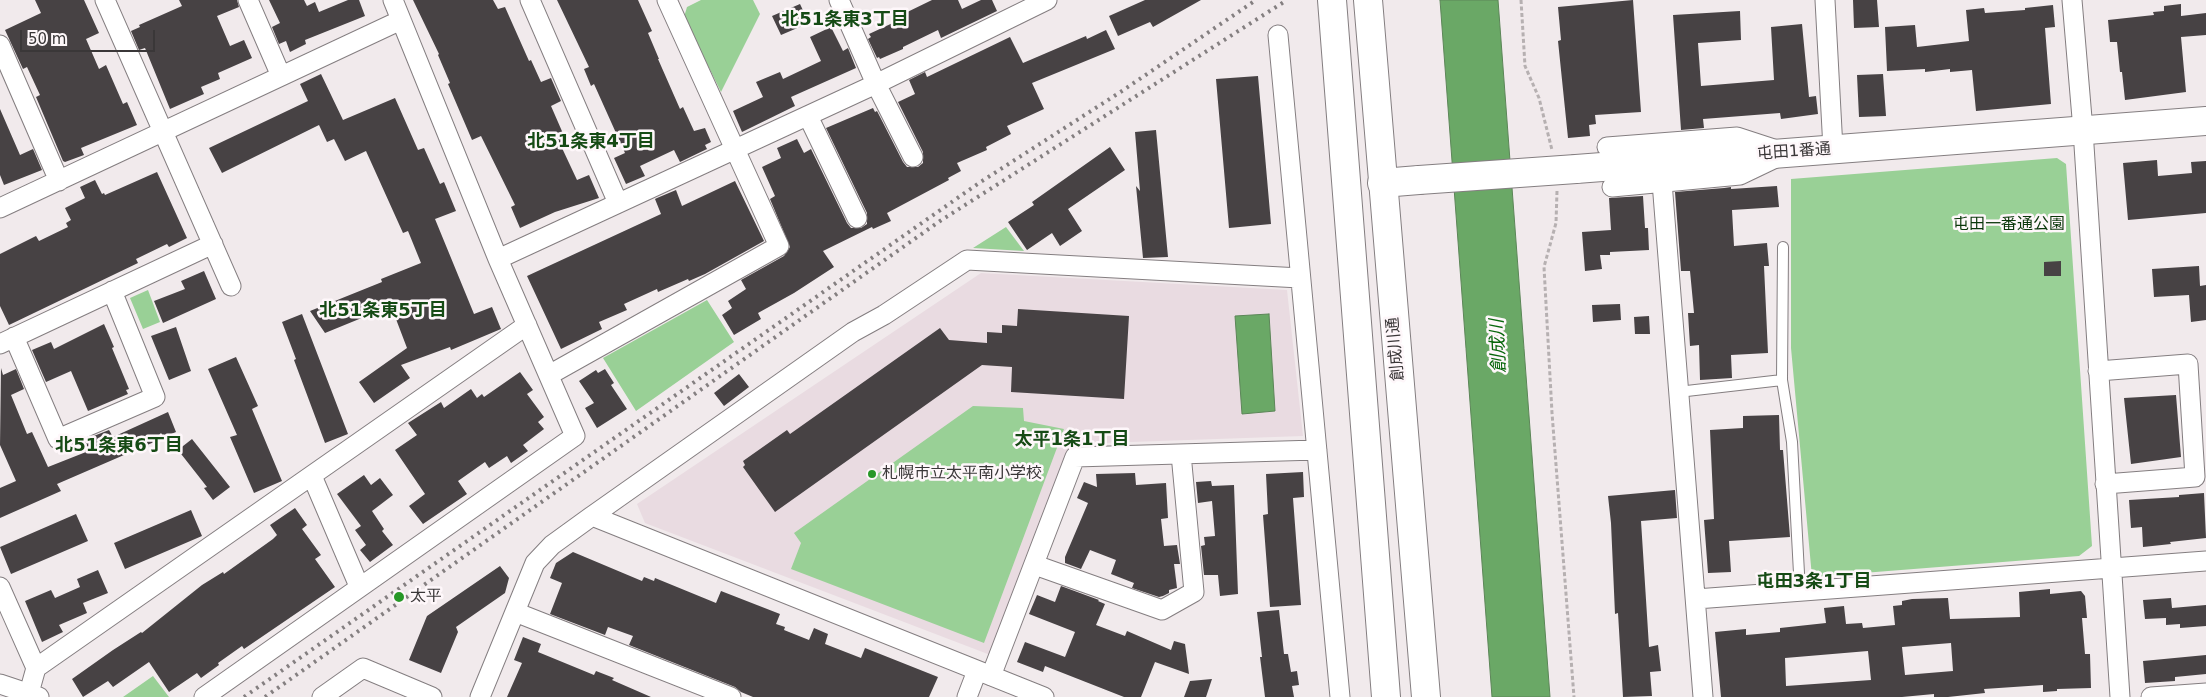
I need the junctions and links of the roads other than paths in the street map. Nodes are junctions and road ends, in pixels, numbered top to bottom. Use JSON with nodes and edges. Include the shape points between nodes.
{"nodes":[{"id":1,"x":105,"y":0,"type":"edge"},
{"id":2,"x":248,"y":0,"type":"edge"},
{"id":3,"x":393,"y":0,"type":"edge"},
{"id":4,"x":530,"y":0,"type":"edge"},
{"id":5,"x":839,"y":0,"type":"edge"},
{"id":6,"x":1048,"y":0,"type":"edge"},
{"id":7,"x":1368,"y":0,"type":"edge"},
{"id":8,"x":1825,"y":0,"type":"edge"},
{"id":9,"x":2072,"y":0,"type":"edge"},
{"id":10,"x":671,"y":1,"type":"edge"},
{"id":11,"x":1332,"y":4,"type":"edge"},
{"id":12,"x":1011,"y":7,"type":"edge"},
{"id":13,"x":401,"y":20,"type":"junction"},
{"id":14,"x":1278,"y":35,"type":"dead end"},
{"id":15,"x":0,"y":45,"type":"edge"},
{"id":16,"x":282,"y":76,"type":"junction"},
{"id":17,"x":876,"y":84,"type":"junction"},
{"id":18,"x":808,"y":116,"type":"junction"},
{"id":19,"x":2206,"y":121,"type":"edge"},
{"id":20,"x":2083,"y":130,"type":"junction"},
{"id":21,"x":164,"y":131,"type":"junction"},
{"id":22,"x":1607,"y":147,"type":"dead end"},
{"id":23,"x":1833,"y":149,"type":"junction"},
{"id":24,"x":734,"y":150,"type":"junction"},
{"id":25,"x":1786,"y":153,"type":"junction"},
{"id":26,"x":913,"y":157,"type":"dead end"},
{"id":27,"x":59,"y":180,"type":"junction"},
{"id":28,"x":1662,"y":182,"type":"junction"},
{"id":29,"x":1382,"y":183,"type":"junction"},
{"id":30,"x":1612,"y":187,"type":"dead end"},
{"id":31,"x":618,"y":203,"type":"junction"},
{"id":32,"x":0,"y":208,"type":"edge"},
{"id":33,"x":857,"y":218,"type":"dead end"},
{"id":34,"x":213,"y":244,"type":"junction"},
{"id":35,"x":1783,"y":247,"type":"dead end"},
{"id":36,"x":498,"y":259,"type":"junction"},
{"id":37,"x":1300,"y":278,"type":"junction"},
{"id":38,"x":231,"y":286,"type":"dead end"},
{"id":39,"x":112,"y":291,"type":"junction"},
{"id":40,"x":527,"y":324,"type":"junction"},
{"id":41,"x":7,"y":340,"type":"edge"},
{"id":42,"x":2098,"y":371,"type":"junction"},
{"id":43,"x":549,"y":375,"type":"junction"},
{"id":44,"x":1782,"y":380,"type":"junction"},
{"id":45,"x":1678,"y":392,"type":"junction"},
{"id":46,"x":1317,"y":450,"type":"junction"},
{"id":47,"x":1181,"y":454,"type":"junction"},
{"id":48,"x":312,"y":476,"type":"junction"},
{"id":49,"x":2106,"y":484,"type":"junction"},
{"id":50,"x":592,"y":516,"type":"junction"},
{"id":51,"x":2206,"y":561,"type":"edge"},
{"id":52,"x":1035,"y":565,"type":"junction"},
{"id":53,"x":2112,"y":568,"type":"junction"},
{"id":54,"x":0,"y":586,"type":"edge"},
{"id":55,"x":360,"y":586,"type":"junction"},
{"id":56,"x":1800,"y":592,"type":"junction"},
{"id":57,"x":1696,"y":598,"type":"junction"},
{"id":58,"x":515,"y":612,"type":"junction"},
{"id":59,"x":36,"y":668,"type":"junction"},
{"id":60,"x":984,"y":674,"type":"junction"},
{"id":61,"x":0,"y":684,"type":"edge"},
{"id":62,"x":2206,"y":693,"type":"edge"},
{"id":63,"x":34,"y":695,"type":"edge"},
{"id":64,"x":204,"y":697,"type":"edge"},
{"id":65,"x":322,"y":697,"type":"edge"},
{"id":66,"x":432,"y":697,"type":"edge"},
{"id":67,"x":480,"y":697,"type":"edge"},
{"id":68,"x":732,"y":697,"type":"edge"},
{"id":69,"x":967,"y":697,"type":"edge"},
{"id":70,"x":1044,"y":697,"type":"edge"},
{"id":71,"x":1340,"y":697,"type":"edge"},
{"id":72,"x":1386,"y":697,"type":"edge"},
{"id":73,"x":1426,"y":697,"type":"edge"},
{"id":74,"x":1704,"y":697,"type":"edge"},
{"id":75,"x":2120,"y":697,"type":"edge"},
{"id":76,"x":2151,"y":697,"type":"edge"}],
"edges":[{"from":1,"to":21,"type":"street"},
{"from":2,"to":16,"type":"street"},
{"from":3,"to":13,"type":"street"},
{"from":4,"to":31,"type":"street"},
{"from":5,"to":17,"type":"street"},
{"from":6,"to":12,"type":"street"},
{"from":7,"to":29,"type":"main road","name":"創成川通"},
{"from":8,"to":23,"type":"street"},
{"from":9,"to":20,"type":"street"},
{"from":10,"to":24,"type":"street"},
{"from":11,"to":72,"type":"main road"},
{"from":12,"to":17,"type":"street"},
{"from":13,"to":16,"type":"street"},
{"from":13,"to":36,"type":"street"},
{"from":14,"to":37,"type":"street"},
{"from":15,"to":27,"type":"street"},
{"from":16,"to":21,"type":"street"},
{"from":17,"to":18,"type":"street"},
{"from":17,"to":26,"type":"street"},
{"from":18,"to":24,"type":"street"},
{"from":18,"to":33,"type":"street"},
{"from":19,"to":20,"type":"main road","name":"屯田1番通"},
{"from":20,"to":23,"type":"main road","name":"屯田1番通"},
{"from":20,"to":42,"type":"street"},
{"from":21,"to":27,"type":"street"},
{"from":21,"to":34,"type":"street"},
{"from":22,"to":25,"type":"street","via":[[1737,138]]},
{"from":23,"to":25,"type":"main road","name":"屯田1番通"},
{"from":24,"to":31,"type":"street"},
{"from":24,"to":43,"type":"street","via":[[779,246]]},
{"from":25,"to":28,"type":"street","via":[[1740,175]]},
{"from":25,"to":29,"type":"main road","name":"屯田1番通","bridge":true},
{"from":27,"to":32,"type":"street"},
{"from":28,"to":30,"type":"street"},
{"from":28,"to":45,"type":"street"},
{"from":29,"to":73,"type":"main road","name":"創成川通"},
{"from":31,"to":36,"type":"street"},
{"from":34,"to":38,"type":"street"},
{"from":34,"to":39,"type":"street"},
{"from":35,"to":44,"type":"lane"},
{"from":36,"to":40,"type":"street"},
{"from":37,"to":46,"type":"street"},
{"from":37,"to":50,"type":"street","via":[[967,260],[853,332]]},
{"from":39,"to":41,"type":"street"},
{"from":39,"to":41,"type":"street","via":[[155,397],[58,439]]},
{"from":40,"to":43,"type":"street"},
{"from":40,"to":48,"type":"street"},
{"from":42,"to":49,"type":"street"},
{"from":42,"to":49,"type":"street","via":[[2188,364],[2190,392],[2195,477]]},
{"from":43,"to":55,"type":"street","via":[[574,436]]},
{"from":44,"to":45,"type":"lane"},
{"from":44,"to":56,"type":"lane","via":[[1792,442]]},
{"from":45,"to":57,"type":"street"},
{"from":46,"to":47,"type":"street"},
{"from":46,"to":71,"type":"street"},
{"from":47,"to":52,"type":"street","via":[[1075,457]]},
{"from":47,"to":52,"type":"street","via":[[1194,592],[1162,610]]},
{"from":48,"to":55,"type":"street"},
{"from":48,"to":59,"type":"street"},
{"from":49,"to":53,"type":"street"},
{"from":50,"to":58,"type":"street","via":[[552,545],[535,563]]},
{"from":50,"to":60,"type":"street"},
{"from":51,"to":53,"type":"street"},
{"from":52,"to":60,"type":"street"},
{"from":53,"to":56,"type":"street"},
{"from":53,"to":75,"type":"street"},
{"from":54,"to":59,"type":"street"},
{"from":55,"to":64,"type":"street"},
{"from":56,"to":57,"type":"street"},
{"from":57,"to":74,"type":"street"},
{"from":58,"to":67,"type":"street"},
{"from":58,"to":68,"type":"street"},
{"from":59,"to":63,"type":"street"},
{"from":60,"to":69,"type":"street"},
{"from":60,"to":70,"type":"street"},
{"from":61,"to":63,"type":"street"},
{"from":62,"to":76,"type":"street"},
{"from":65,"to":66,"type":"street","via":[[363,668]]}]}
